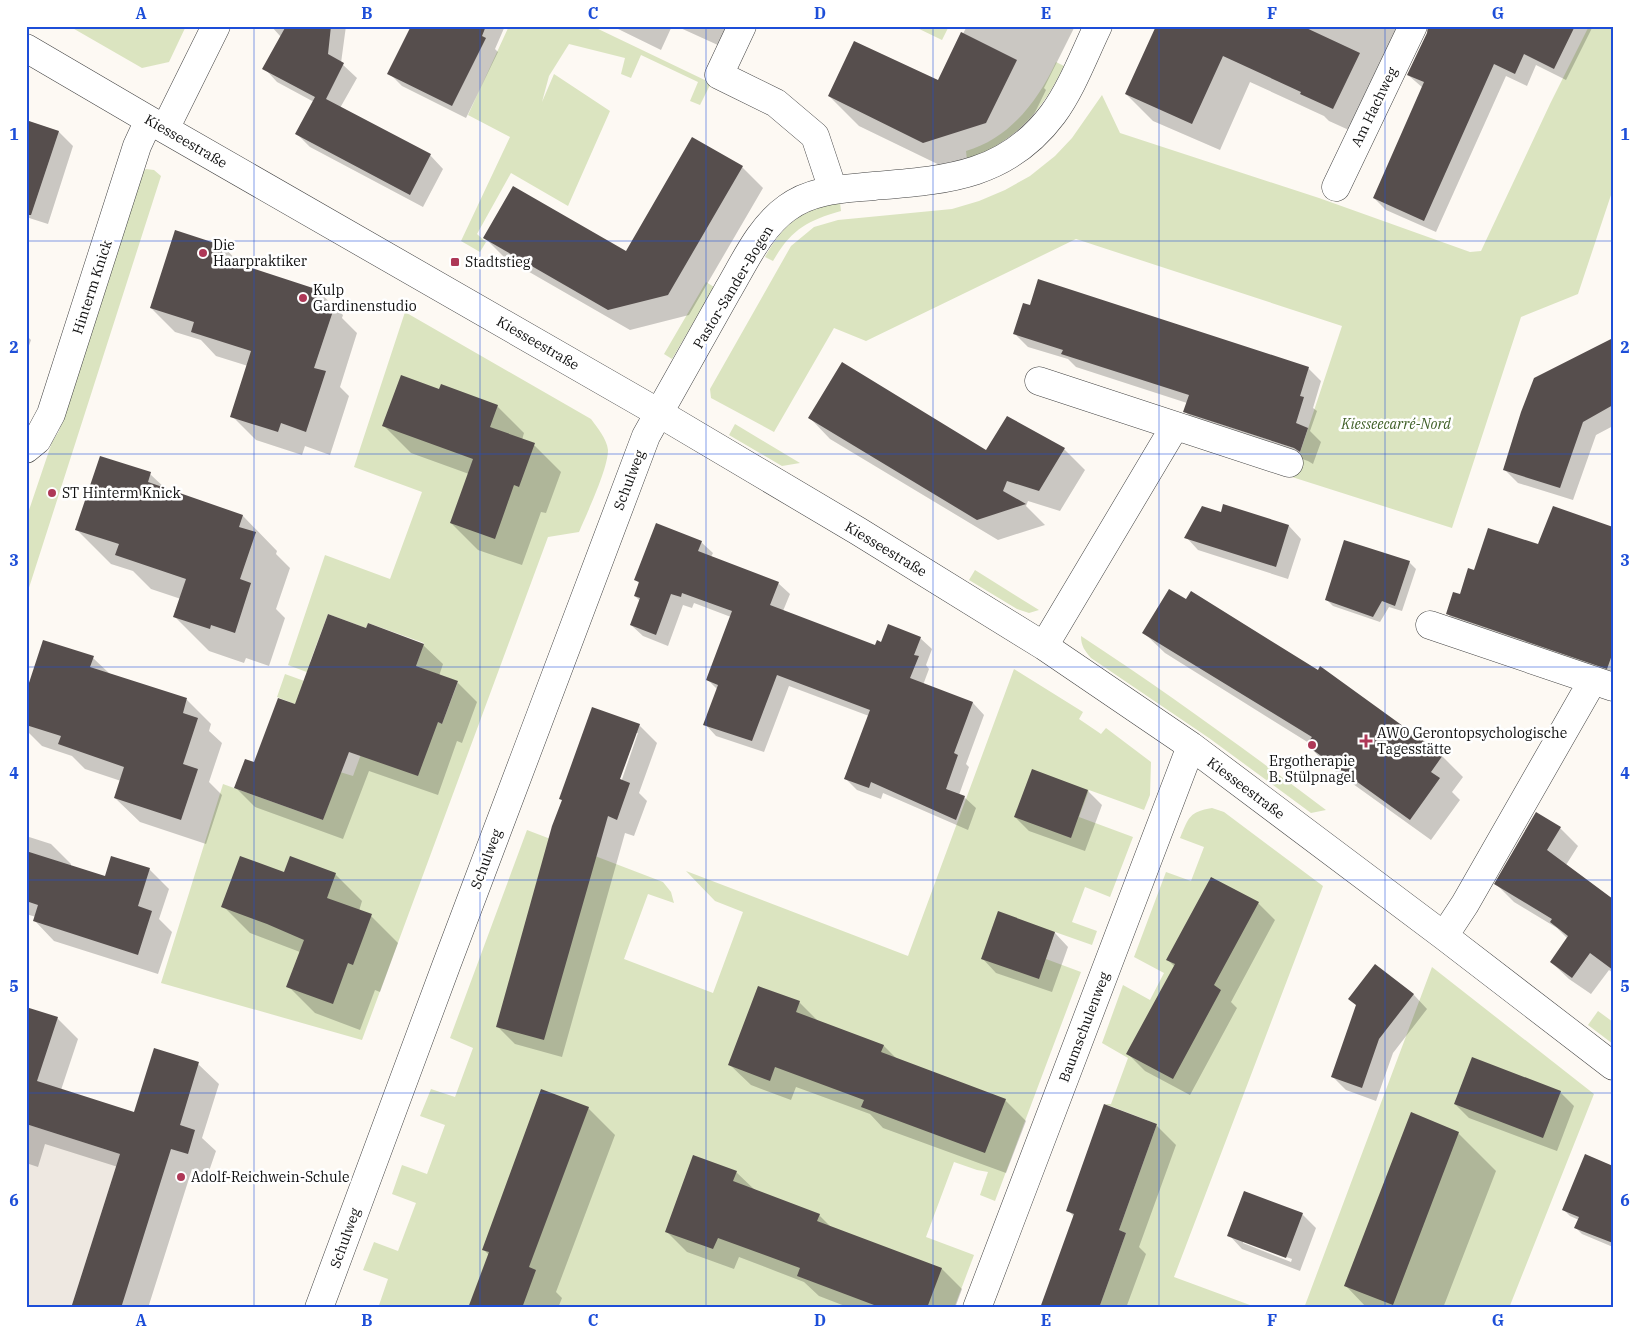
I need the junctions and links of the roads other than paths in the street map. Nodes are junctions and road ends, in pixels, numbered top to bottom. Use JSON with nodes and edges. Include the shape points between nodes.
{"nodes":[{"id":1,"x":216,"y":26,"type":"edge"},
{"id":2,"x":742,"y":26,"type":"edge"},
{"id":3,"x":1098,"y":26,"type":"edge"},
{"id":4,"x":1413,"y":26,"type":"edge"},
{"id":5,"x":26,"y":48,"type":"edge"},
{"id":6,"x":157,"y":125,"type":"junction"},
{"id":7,"x":1336,"y":187,"type":"dead end"},
{"id":8,"x":833,"y":190,"type":"junction"},
{"id":9,"x":1039,"y":381,"type":"dead end"},
{"id":10,"x":659,"y":413,"type":"junction"},
{"id":11,"x":1176,"y":426,"type":"junction"},
{"id":12,"x":26,"y":449,"type":"edge"},
{"id":13,"x":1288,"y":463,"type":"dead end"},
{"id":14,"x":1430,"y":625,"type":"dead end"},
{"id":15,"x":1044,"y":646,"type":"junction"},
{"id":16,"x":1603,"y":683,"type":"edge"},
{"id":17,"x":1191,"y":746,"type":"junction"},
{"id":18,"x":1444,"y":936,"type":"junction"},
{"id":19,"x":1613,"y":1066,"type":"edge"},
{"id":20,"x":319,"y":1308,"type":"edge"},
{"id":21,"x":977,"y":1308,"type":"edge"}],
"edges":[{"from":1,"to":6,"type":"street","name":"Hinterm Knick"},
{"from":2,"to":8,"type":"street","via":[[719,75],[776,103],[815,136]]},
{"from":3,"to":8,"type":"street","name":"Pastor-Sander-Bogen","via":[[1053,113],[1024,144],[990,166],[942,180]]},
{"from":4,"to":7,"type":"street","name":"Am Hachweg"},
{"from":5,"to":6,"type":"street","name":"Kiesseestraße"},
{"from":6,"to":10,"type":"street","name":"Kiesseestraße"},
{"from":6,"to":12,"type":"street","name":"Hinterm Knick","via":[[137,146],[51,414],[37,440]]},
{"from":8,"to":10,"type":"street","name":"Pastor-Sander-Bogen","via":[[808,196],[787,208],[770,224],[752,249]]},
{"from":9,"to":11,"type":"street"},
{"from":10,"to":15,"type":"street","name":"Kiesseestraße"},
{"from":10,"to":20,"type":"street","name":"Schulweg","via":[[646,436]]},
{"from":11,"to":13,"type":"street"},
{"from":11,"to":15,"type":"street"},
{"from":14,"to":16,"type":"street"},
{"from":15,"to":17,"type":"street","name":"Kiesseestraße"},
{"from":16,"to":18,"type":"street"},
{"from":17,"to":18,"type":"street","name":"Kiesseestraße"},
{"from":17,"to":21,"type":"street","name":"Baumschulenweg"},
{"from":18,"to":19,"type":"street","name":"Kiesseestraße"}]}
